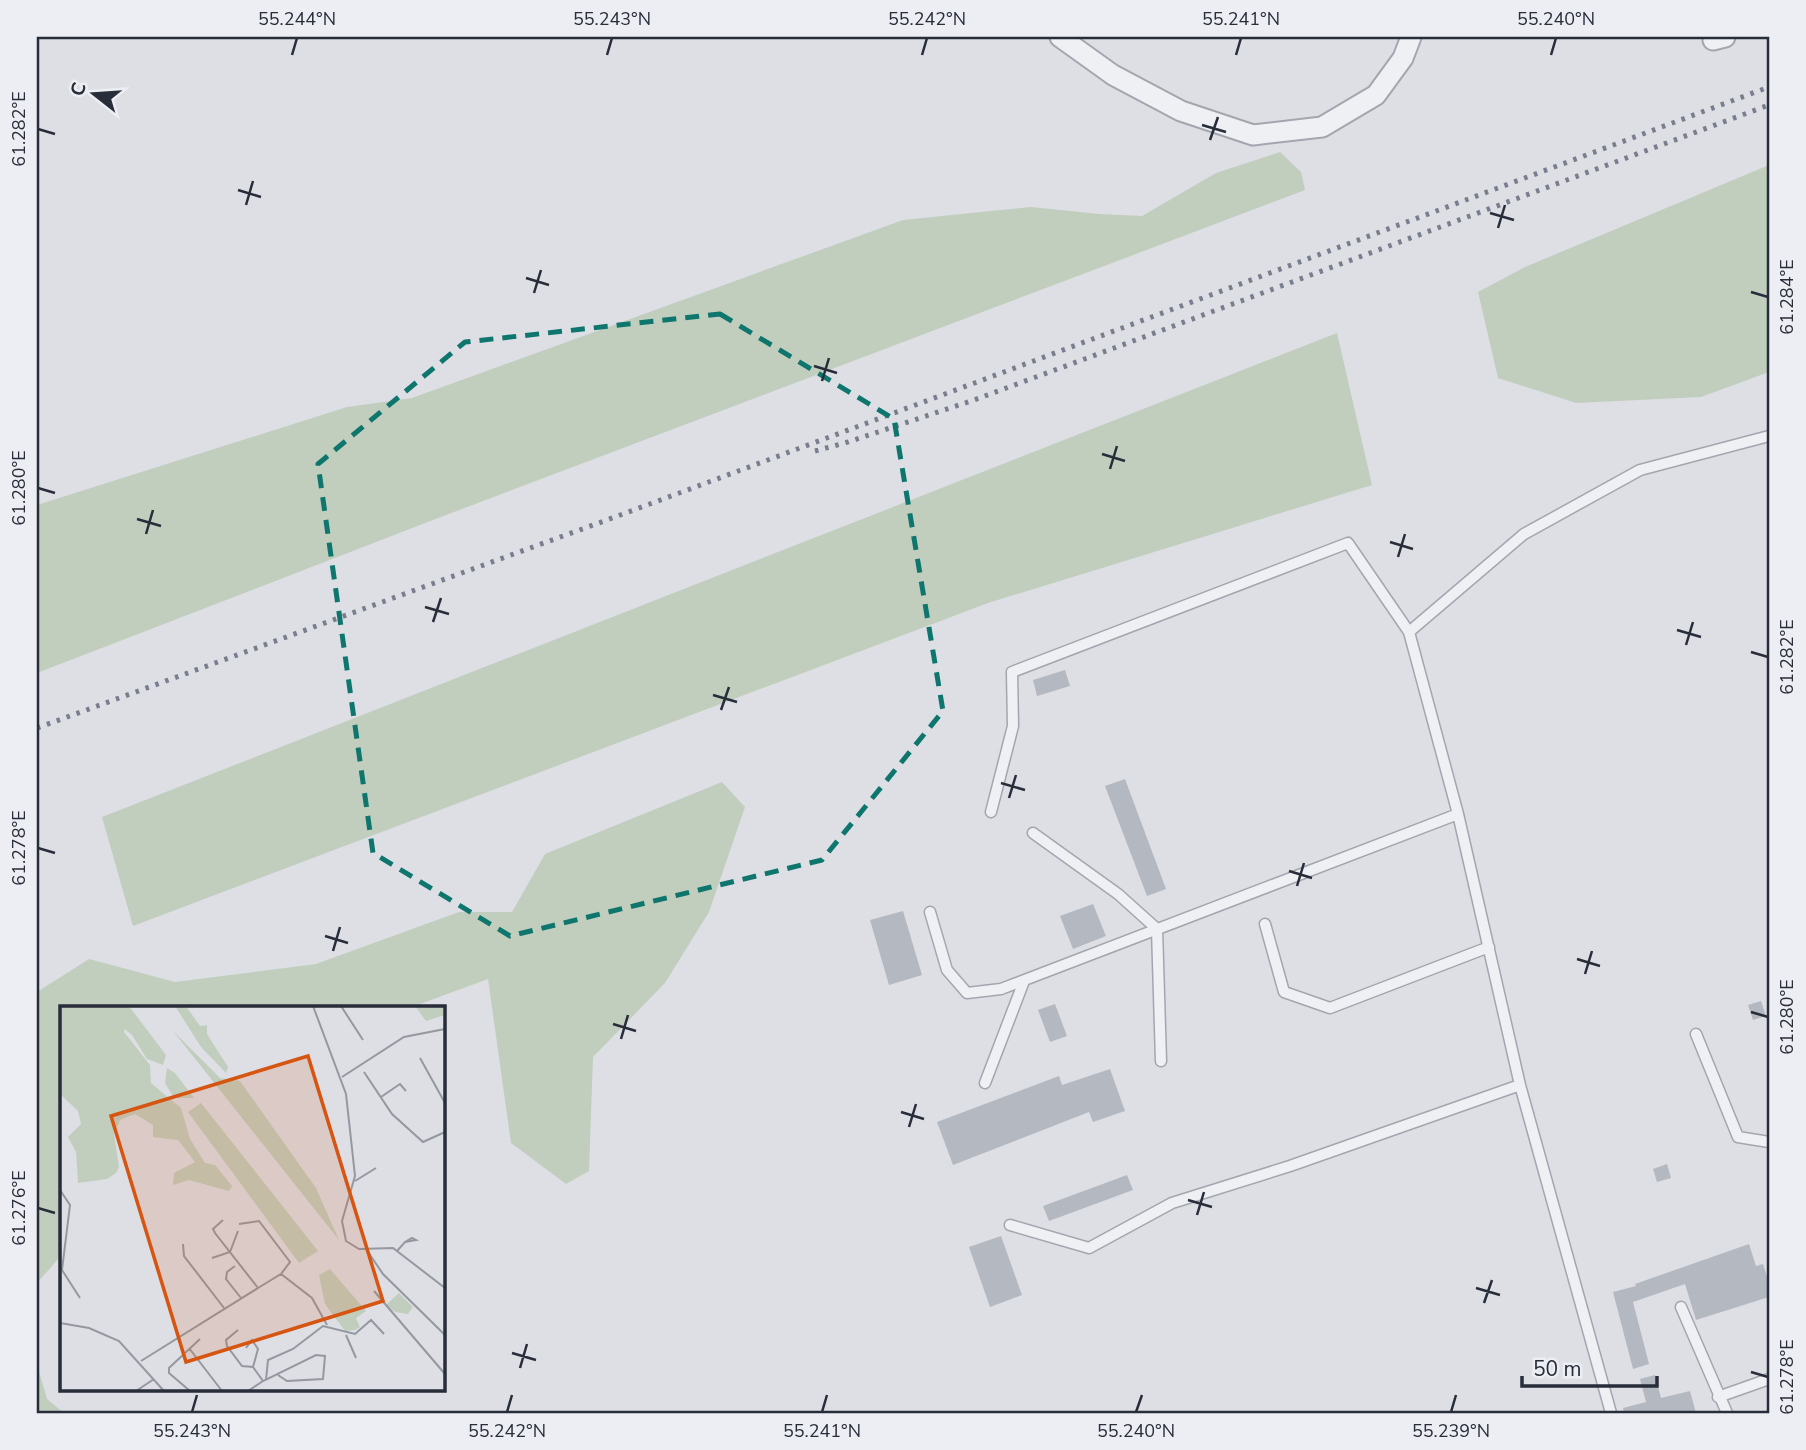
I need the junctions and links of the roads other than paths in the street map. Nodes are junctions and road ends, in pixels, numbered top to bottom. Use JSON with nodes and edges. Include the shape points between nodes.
{"nodes":[{"id":1,"x":1060,"y":37,"type":"edge"},
{"id":2,"x":1411,"y":37,"type":"edge"},
{"id":3,"x":1769,"y":436,"type":"edge"},
{"id":4,"x":1409,"y":632,"type":"junction"},
{"id":5,"x":991,"y":812,"type":"dead end"},
{"id":6,"x":1458,"y":814,"type":"junction"},
{"id":7,"x":1033,"y":833,"type":"dead end"},
{"id":8,"x":930,"y":912,"type":"dead end"},
{"id":9,"x":1265,"y":923,"type":"dead end"},
{"id":10,"x":1157,"y":929,"type":"junction"},
{"id":11,"x":1489,"y":947,"type":"junction"},
{"id":12,"x":1024,"y":981,"type":"junction"},
{"id":13,"x":1696,"y":1034,"type":"dead end"},
{"id":14,"x":1161,"y":1061,"type":"dead end"},
{"id":15,"x":985,"y":1083,"type":"dead end"},
{"id":16,"x":1520,"y":1085,"type":"junction"},
{"id":17,"x":1769,"y":1142,"type":"edge"},
{"id":18,"x":1010,"y":1225,"type":"dead end"},
{"id":19,"x":1681,"y":1307,"type":"dead end"},
{"id":20,"x":1769,"y":1379,"type":"edge"},
{"id":21,"x":1718,"y":1398,"type":"junction"},
{"id":22,"x":1611,"y":1413,"type":"edge"},
{"id":23,"x":1727,"y":1413,"type":"edge"}],
"edges":[{"from":1,"to":2,"type":"street","via":[[1113,75],[1181,111],[1253,135],[1322,127],[1376,95],[1403,58]]},
{"from":3,"to":4,"type":"lane","via":[[1640,470],[1524,534]]},
{"from":4,"to":5,"type":"lane","via":[[1348,543],[1012,672],[1013,726]]},
{"from":4,"to":6,"type":"lane"},
{"from":6,"to":10,"type":"lane"},
{"from":6,"to":11,"type":"lane"},
{"from":7,"to":10,"type":"lane","via":[[1118,894]]},
{"from":8,"to":12,"type":"lane","via":[[947,970],[968,993]]},
{"from":9,"to":11,"type":"lane","via":[[1284,992],[1330,1008]]},
{"from":10,"to":12,"type":"lane"},
{"from":10,"to":14,"type":"lane"},
{"from":11,"to":16,"type":"lane"},
{"from":12,"to":15,"type":"lane"},
{"from":13,"to":17,"type":"lane","via":[[1738,1137]]},
{"from":16,"to":18,"type":"lane","via":[[1172,1203],[1089,1248]]},
{"from":16,"to":22,"type":"lane"},
{"from":19,"to":21,"type":"lane"},
{"from":20,"to":21,"type":"lane"},
{"from":21,"to":23,"type":"lane"}]}
